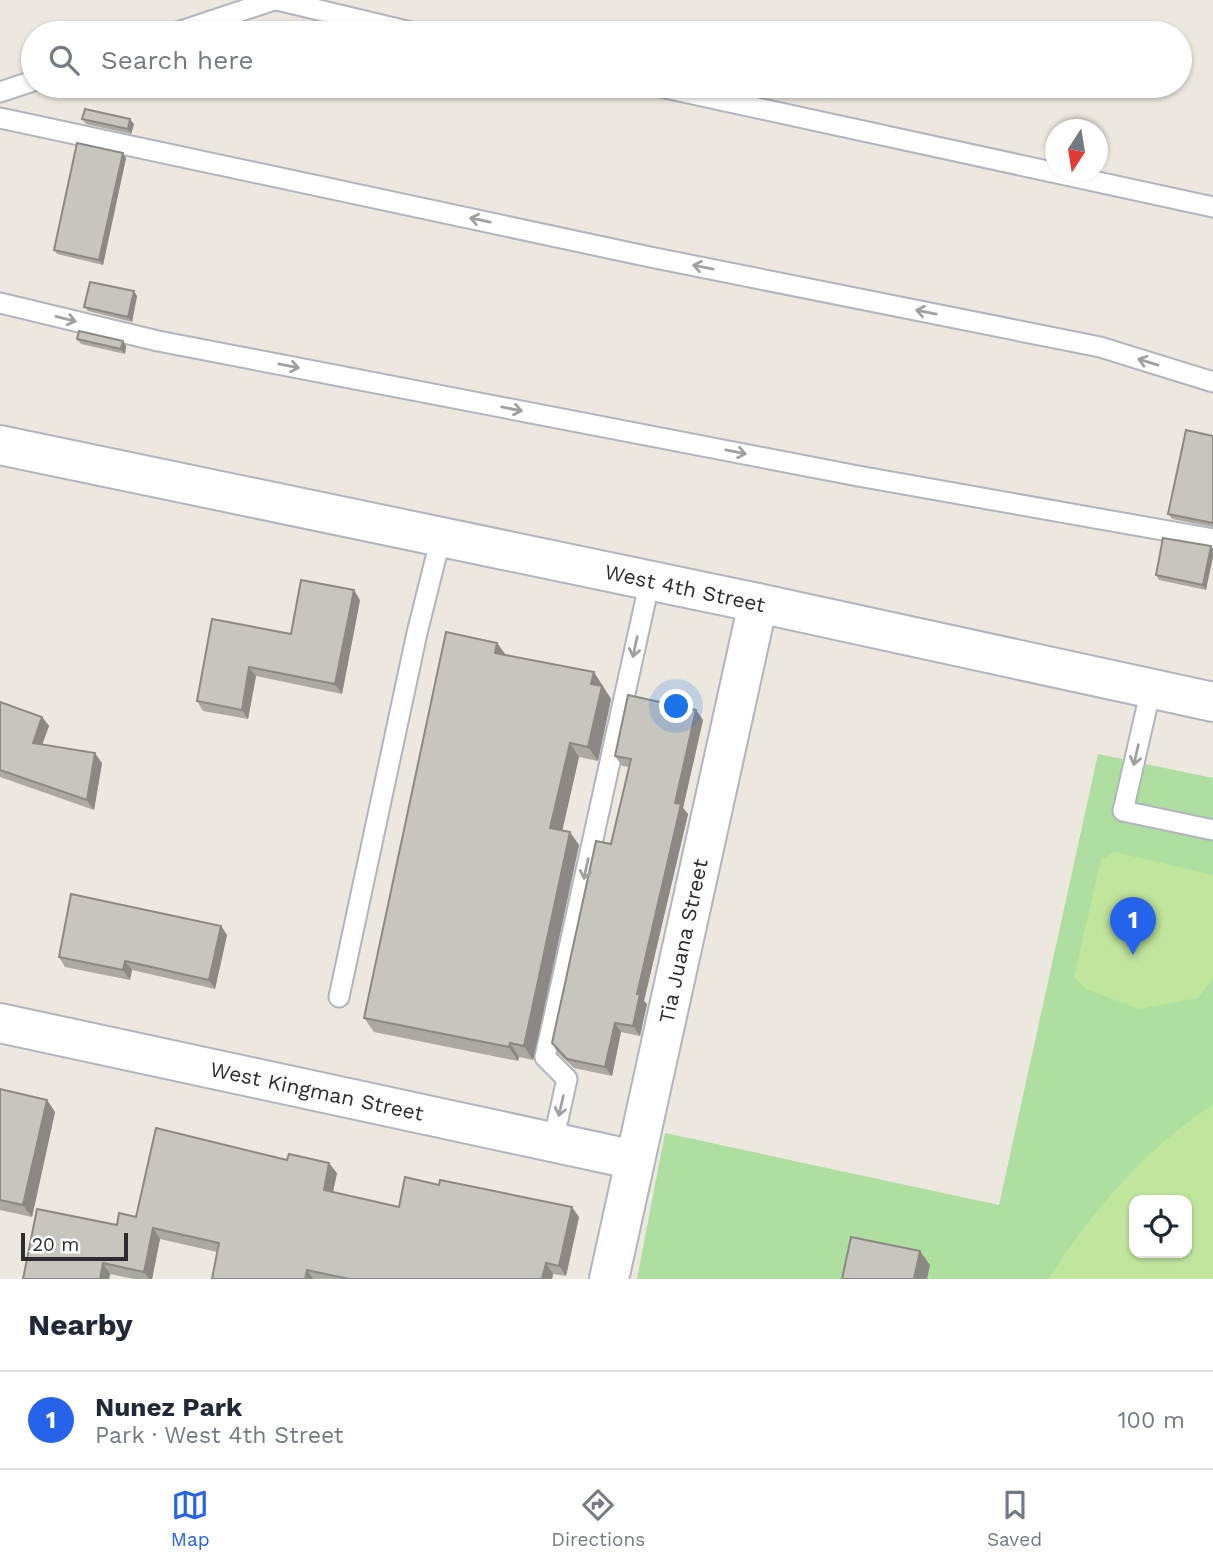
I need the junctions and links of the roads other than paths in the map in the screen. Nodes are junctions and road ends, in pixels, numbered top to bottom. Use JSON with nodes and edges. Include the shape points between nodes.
{"nodes":[{"id":1,"x":275,"y":0,"type":"edge"},
{"id":2,"x":211,"y":21,"type":"edge"},
{"id":3,"x":364,"y":21,"type":"edge"},
{"id":4,"x":21,"y":85,"type":"edge"},
{"id":5,"x":0,"y":92,"type":"edge"},
{"id":6,"x":712,"y":98,"type":"edge"},
{"id":7,"x":0,"y":118,"type":"edge"},
{"id":8,"x":1213,"y":206,"type":"edge"},
{"id":9,"x":0,"y":303,"type":"edge"},
{"id":10,"x":1213,"y":382,"type":"edge"},
{"id":11,"x":0,"y":445,"type":"edge"},
{"id":12,"x":441,"y":537,"type":"junction"},
{"id":13,"x":1213,"y":539,"type":"edge"},
{"id":14,"x":650,"y":580,"type":"junction"},
{"id":15,"x":758,"y":603,"type":"junction"},
{"id":16,"x":1151,"y":689,"type":"junction"},
{"id":17,"x":1213,"y":702,"type":"edge"},
{"id":18,"x":1213,"y":830,"type":"edge"},
{"id":19,"x":339,"y":997,"type":"dead end"},
{"id":20,"x":0,"y":1023,"type":"edge"},
{"id":21,"x":552,"y":1142,"type":"junction"},
{"id":22,"x":635,"y":1160,"type":"junction"},
{"id":23,"x":609,"y":1279,"type":"edge"}],
"edges":[{"from":1,"to":2,"type":"lane"},
{"from":1,"to":3,"type":"lane"},
{"from":4,"to":5,"type":"lane"},
{"from":6,"to":8,"type":"lane"},
{"from":10,"to":7,"type":"lane","one_way":true,"via":[[1100,348]]},
{"from":9,"to":13,"type":"lane","one_way":true,"via":[[158,341],[858,476]]},
{"from":11,"to":12,"type":"street","name":"West 4th Street"},
{"from":12,"to":14,"type":"street","name":"West 4th Street"},
{"from":12,"to":19,"type":"lane"},
{"from":14,"to":15,"type":"street","name":"West 4th Street"},
{"from":14,"to":21,"type":"lane","one_way":true,"via":[[545,1057],[567,1079]]},
{"from":15,"to":16,"type":"street","name":"West 4th Street"},
{"from":15,"to":22,"type":"street","name":"Tia Juana Street"},
{"from":16,"to":17,"type":"street","name":"West 4th Street"},
{"from":16,"to":18,"type":"lane","one_way":true,"via":[[1123,811]]},
{"from":20,"to":21,"type":"street","name":"West Kingman Street"},
{"from":21,"to":22,"type":"street","name":"West Kingman Street"},
{"from":22,"to":23,"type":"street","name":"Tia Juana Street"}]}
